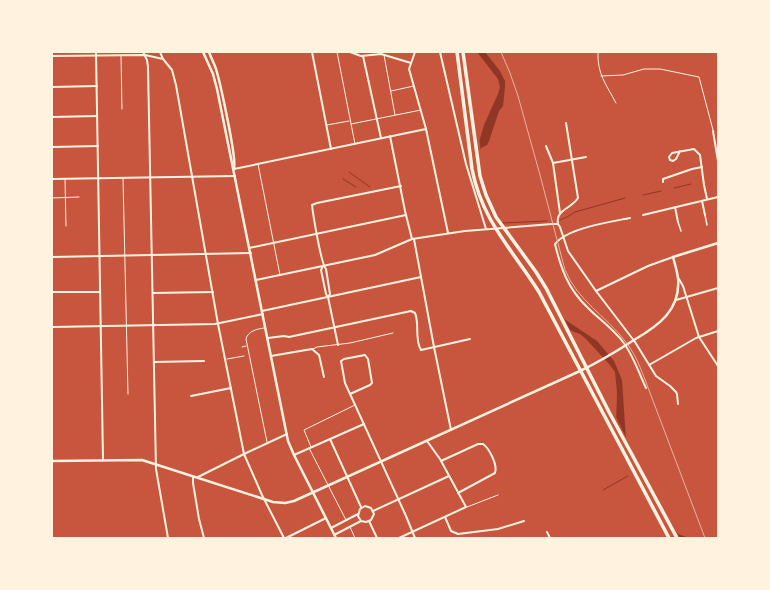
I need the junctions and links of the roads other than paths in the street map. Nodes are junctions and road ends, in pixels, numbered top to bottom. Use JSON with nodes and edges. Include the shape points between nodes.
{"nodes":[{"id":1,"x":70,"y":52,"type":"edge"},
{"id":2,"x":96,"y":52,"type":"edge"},
{"id":3,"x":143,"y":52,"type":"edge"},
{"id":4,"x":160,"y":52,"type":"edge"},
{"id":5,"x":203,"y":52,"type":"edge"},
{"id":6,"x":209,"y":52,"type":"edge"},
{"id":7,"x":312,"y":52,"type":"edge"},
{"id":8,"x":337,"y":52,"type":"edge"},
{"id":9,"x":350,"y":52,"type":"edge"},
{"id":10,"x":415,"y":52,"type":"edge"},
{"id":11,"x":440,"y":52,"type":"edge"},
{"id":12,"x":457,"y":52,"type":"edge"},
{"id":13,"x":463,"y":52,"type":"edge"},
{"id":14,"x":598,"y":52,"type":"edge"},
{"id":15,"x":384,"y":54,"type":"junction"},
{"id":16,"x":145,"y":55,"type":"junction"},
{"id":17,"x":52,"y":56,"type":"edge"},
{"id":18,"x":70,"y":56,"type":"junction"},
{"id":19,"x":96,"y":56,"type":"junction"},
{"id":20,"x":121,"y":56,"type":"junction"},
{"id":21,"x":364,"y":56,"type":"junction"},
{"id":22,"x":163,"y":59,"type":"junction"},
{"id":23,"x":411,"y":63,"type":"junction"},
{"id":24,"x":601,"y":76,"type":"junction"},
{"id":25,"x":97,"y":86,"type":"junction"},
{"id":26,"x":414,"y":86,"type":"junction"},
{"id":27,"x":52,"y":87,"type":"edge"},
{"id":28,"x":391,"y":91,"type":"junction"},
{"id":29,"x":616,"y":103,"type":"dead end"},
{"id":30,"x":122,"y":109,"type":"dead end"},
{"id":31,"x":420,"y":110,"type":"junction"},
{"id":32,"x":396,"y":115,"type":"junction"},
{"id":33,"x":52,"y":116,"type":"edge"},
{"id":34,"x":97,"y":116,"type":"junction"},
{"id":35,"x":377,"y":119,"type":"junction"},
{"id":36,"x":350,"y":121,"type":"junction"},
{"id":37,"x":566,"y":123,"type":"dead end"},
{"id":38,"x":351,"y":124,"type":"junction"},
{"id":39,"x":326,"y":125,"type":"junction"},
{"id":40,"x":426,"y":129,"type":"junction"},
{"id":41,"x":713,"y":131,"type":"joint"},
{"id":42,"x":390,"y":136,"type":"junction"},
{"id":43,"x":381,"y":138,"type":"junction"},
{"id":44,"x":355,"y":144,"type":"junction"},
{"id":45,"x":98,"y":146,"type":"junction"},
{"id":46,"x":546,"y":146,"type":"dead end"},
{"id":47,"x":52,"y":147,"type":"edge"},
{"id":48,"x":331,"y":149,"type":"junction"},
{"id":49,"x":680,"y":152,"type":"junction"},
{"id":50,"x":586,"y":158,"type":"dead end"},
{"id":51,"x":572,"y":160,"type":"junction"},
{"id":52,"x":718,"y":161,"type":"edge"},
{"id":53,"x":552,"y":163,"type":"junction"},
{"id":54,"x":258,"y":164,"type":"junction"},
{"id":55,"x":702,"y":167,"type":"junction"},
{"id":56,"x":234,"y":169,"type":"junction"},
{"id":57,"x":192,"y":176,"type":"junction"},
{"id":58,"x":235,"y":176,"type":"junction"},
{"id":59,"x":124,"y":177,"type":"junction"},
{"id":60,"x":150,"y":177,"type":"junction"},
{"id":61,"x":65,"y":178,"type":"junction"},
{"id":62,"x":98,"y":178,"type":"junction"},
{"id":63,"x":52,"y":179,"type":"edge"},
{"id":64,"x":663,"y":182,"type":"dead end"},
{"id":65,"x":401,"y":186,"type":"junction"},
{"id":66,"x":718,"y":197,"type":"edge"},
{"id":67,"x":52,"y":198,"type":"edge"},
{"id":68,"x":65,"y":198,"type":"junction"},
{"id":69,"x":79,"y":198,"type":"dead end"},
{"id":70,"x":707,"y":200,"type":"junction"},
{"id":71,"x":702,"y":201,"type":"junction"},
{"id":72,"x":675,"y":207,"type":"junction"},
{"id":73,"x":560,"y":213,"type":"junction"},
{"id":74,"x":406,"y":215,"type":"junction"},
{"id":75,"x":643,"y":215,"type":"dead end"},
{"id":76,"x":705,"y":215,"type":"joint"},
{"id":77,"x":630,"y":218,"type":"dead end"},
{"id":78,"x":678,"y":222,"type":"joint"},
{"id":79,"x":558,"y":224,"type":"junction"},
{"id":80,"x":707,"y":225,"type":"dead end"},
{"id":81,"x":66,"y":226,"type":"dead end"},
{"id":82,"x":486,"y":229,"type":"junction"},
{"id":83,"x":681,"y":231,"type":"dead end"},
{"id":84,"x":448,"y":233,"type":"junction"},
{"id":85,"x":318,"y":234,"type":"junction"},
{"id":86,"x":563,"y":237,"type":"junction"},
{"id":87,"x":413,"y":239,"type":"junction"},
{"id":88,"x":274,"y":243,"type":"junction"},
{"id":89,"x":718,"y":243,"type":"edge"},
{"id":90,"x":250,"y":248,"type":"junction"},
{"id":91,"x":250,"y":253,"type":"junction"},
{"id":92,"x":206,"y":254,"type":"junction"},
{"id":93,"x":125,"y":255,"type":"junction"},
{"id":94,"x":152,"y":255,"type":"junction"},
{"id":95,"x":52,"y":256,"type":"edge"},
{"id":96,"x":100,"y":256,"type":"junction"},
{"id":97,"x":673,"y":257,"type":"junction"},
{"id":98,"x":323,"y":266,"type":"junction"},
{"id":99,"x":280,"y":275,"type":"junction"},
{"id":100,"x":421,"y":277,"type":"junction"},
{"id":101,"x":678,"y":278,"type":"junction"},
{"id":102,"x":256,"y":280,"type":"junction"},
{"id":103,"x":718,"y":288,"type":"edge"},
{"id":104,"x":596,"y":291,"type":"junction"},
{"id":105,"x":52,"y":292,"type":"edge"},
{"id":106,"x":100,"y":292,"type":"junction"},
{"id":107,"x":213,"y":292,"type":"junction"},
{"id":108,"x":153,"y":293,"type":"junction"},
{"id":109,"x":328,"y":297,"type":"junction"},
{"id":110,"x":686,"y":298,"type":"junction"},
{"id":111,"x":675,"y":300,"type":"junction"},
{"id":112,"x":262,"y":312,"type":"junction"},
{"id":113,"x":218,"y":324,"type":"junction"},
{"id":114,"x":126,"y":326,"type":"junction"},
{"id":115,"x":153,"y":326,"type":"junction"},
{"id":116,"x":52,"y":327,"type":"edge"},
{"id":117,"x":101,"y":327,"type":"junction"},
{"id":118,"x":265,"y":328,"type":"junction"},
{"id":119,"x":334,"y":328,"type":"junction"},
{"id":120,"x":718,"y":331,"type":"edge"},
{"id":121,"x":392,"y":333,"type":"dead end"},
{"id":122,"x":699,"y":337,"type":"junction"},
{"id":123,"x":267,"y":338,"type":"junction"},
{"id":124,"x":470,"y":339,"type":"dead end"},
{"id":125,"x":338,"y":345,"type":"junction"},
{"id":126,"x":247,"y":346,"type":"junction"},
{"id":127,"x":242,"y":347,"type":"dead end"},
{"id":128,"x":434,"y":347,"type":"junction"},
{"id":129,"x":312,"y":349,"type":"junction"},
{"id":130,"x":244,"y":356,"type":"dead end"},
{"id":131,"x":271,"y":356,"type":"junction"},
{"id":132,"x":225,"y":360,"type":"junction"},
{"id":133,"x":204,"y":361,"type":"dead end"},
{"id":134,"x":154,"y":362,"type":"junction"},
{"id":135,"x":649,"y":365,"type":"junction"},
{"id":136,"x":718,"y":366,"type":"edge"},
{"id":137,"x":324,"y":377,"type":"dead end"},
{"id":138,"x":230,"y":388,"type":"junction"},
{"id":139,"x":646,"y":388,"type":"dead end"},
{"id":140,"x":128,"y":394,"type":"dead end"},
{"id":141,"x":350,"y":394,"type":"junction"},
{"id":142,"x":191,"y":396,"type":"dead end"},
{"id":143,"x":355,"y":405,"type":"junction"},
{"id":144,"x":677,"y":406,"type":"dead end"},
{"id":145,"x":364,"y":424,"type":"junction"},
{"id":146,"x":451,"y":430,"type":"junction"},
{"id":147,"x":287,"y":434,"type":"junction"},
{"id":148,"x":330,"y":439,"type":"junction"},
{"id":149,"x":427,"y":441,"type":"junction"},
{"id":150,"x":267,"y":443,"type":"junction"},
{"id":151,"x":310,"y":448,"type":"junction"},
{"id":152,"x":244,"y":454,"type":"junction"},
{"id":153,"x":294,"y":455,"type":"junction"},
{"id":154,"x":52,"y":460,"type":"edge"},
{"id":155,"x":103,"y":460,"type":"junction"},
{"id":156,"x":441,"y":461,"type":"junction"},
{"id":157,"x":381,"y":462,"type":"junction"},
{"id":158,"x":156,"y":464,"type":"junction"},
{"id":159,"x":449,"y":476,"type":"junction"},
{"id":160,"x":195,"y":477,"type":"junction"},
{"id":161,"x":347,"y":477,"type":"junction"},
{"id":162,"x":329,"y":485,"type":"junction"},
{"id":163,"x":313,"y":493,"type":"junction"},
{"id":164,"x":458,"y":493,"type":"junction"},
{"id":165,"x":498,"y":495,"type":"dead end"},
{"id":166,"x":265,"y":500,"type":"junction"},
{"id":167,"x":398,"y":500,"type":"junction"},
{"id":168,"x":362,"y":507,"type":"junction"},
{"id":169,"x":466,"y":507,"type":"junction"},
{"id":170,"x":373,"y":511,"type":"junction"},
{"id":171,"x":358,"y":514,"type":"junction"},
{"id":172,"x":445,"y":517,"type":"junction"},
{"id":173,"x":326,"y":518,"type":"junction"},
{"id":174,"x":347,"y":520,"type":"junction"},
{"id":175,"x":361,"y":521,"type":"junction"},
{"id":176,"x":370,"y":521,"type":"junction"},
{"id":177,"x":524,"y":521,"type":"dead end"},
{"id":178,"x":350,"y":526,"type":"junction"},
{"id":179,"x":331,"y":528,"type":"junction"},
{"id":180,"x":412,"y":532,"type":"junction"},
{"id":181,"x":547,"y":532,"type":"dead end"},
{"id":182,"x":334,"y":534,"type":"junction"},
{"id":183,"x":168,"y":538,"type":"edge"},
{"id":184,"x":204,"y":538,"type":"edge"},
{"id":185,"x":285,"y":538,"type":"edge"},
{"id":186,"x":336,"y":538,"type":"edge"},
{"id":187,"x":355,"y":538,"type":"edge"},
{"id":188,"x":377,"y":538,"type":"edge"},
{"id":189,"x":399,"y":538,"type":"edge"},
{"id":190,"x":415,"y":538,"type":"edge"},
{"id":191,"x":550,"y":538,"type":"edge"},
{"id":192,"x":669,"y":538,"type":"edge"},
{"id":193,"x":677,"y":538,"type":"edge"}],
"edges":[{"from":1,"to":18,"type":"street"},
{"from":2,"to":19,"type":"street"},
{"from":3,"to":16,"type":"street"},
{"from":4,"to":22,"type":"street"},
{"from":5,"to":56,"type":"main road","via":[[216,84]]},
{"from":6,"to":56,"type":"main road","via":[[221,87]]},
{"from":7,"to":39,"type":"street"},
{"from":8,"to":36,"type":"lane"},
{"from":9,"to":21,"type":"street"},
{"from":10,"to":23,"type":"street"},
{"from":11,"to":82,"type":"street","via":[[466,164]]},
{"from":12,"to":192,"type":"highway","via":[[474,180],[482,205],[539,292]]},
{"from":13,"to":193,"type":"highway","via":[[480,176],[490,207],[546,288]]},
{"from":14,"to":24,"type":"lane"},
{"from":15,"to":21,"type":"street"},
{"from":15,"to":23,"type":"street"},
{"from":15,"to":28,"type":"lane"},
{"from":16,"to":20,"type":"street"},
{"from":16,"to":22,"type":"street"},
{"from":16,"to":60,"type":"street","via":[[148,67]]},
{"from":17,"to":18,"type":"street"},
{"from":18,"to":19,"type":"street"},
{"from":19,"to":20,"type":"street"},
{"from":19,"to":25,"type":"street"},
{"from":20,"to":30,"type":"lane"},
{"from":21,"to":35,"type":"street"},
{"from":22,"to":57,"type":"street","via":[[174,75]]},
{"from":23,"to":26,"type":"street","via":[[409,70]]},
{"from":24,"to":29,"type":"lane"},
{"from":24,"to":41,"type":"lane","via":[[623,75],[650,69],[698,76]]},
{"from":25,"to":27,"type":"street"},
{"from":25,"to":34,"type":"street"},
{"from":26,"to":28,"type":"lane"},
{"from":26,"to":31,"type":"street"},
{"from":28,"to":32,"type":"lane"},
{"from":31,"to":32,"type":"lane"},
{"from":31,"to":40,"type":"street"},
{"from":32,"to":35,"type":"lane"},
{"from":33,"to":34,"type":"street"},
{"from":34,"to":45,"type":"street"},
{"from":35,"to":38,"type":"lane"},
{"from":35,"to":43,"type":"street"},
{"from":36,"to":38,"type":"lane"},
{"from":36,"to":39,"type":"lane"},
{"from":37,"to":51,"type":"street"},
{"from":38,"to":44,"type":"lane"},
{"from":39,"to":48,"type":"street"},
{"from":40,"to":42,"type":"street"},
{"from":40,"to":84,"type":"street"},
{"from":41,"to":52,"type":"street"},
{"from":42,"to":43,"type":"street"},
{"from":42,"to":65,"type":"street"},
{"from":43,"to":44,"type":"street"},
{"from":44,"to":48,"type":"street"},
{"from":45,"to":47,"type":"street"},
{"from":45,"to":62,"type":"street"},
{"from":46,"to":53,"type":"street"},
{"from":48,"to":54,"type":"street"},
{"from":49,"to":49,"type":"street","via":[[672,153],[670,159],[675,160]]},
{"from":49,"to":55,"type":"street","via":[[692,149],[697,151]]},
{"from":50,"to":51,"type":"street"},
{"from":51,"to":53,"type":"street"},
{"from":51,"to":73,"type":"street","via":[[578,198]]},
{"from":53,"to":73,"type":"street"},
{"from":54,"to":56,"type":"street"},
{"from":54,"to":88,"type":"lane"},
{"from":55,"to":64,"type":"street","via":[[663,179]]},
{"from":55,"to":70,"type":"street"},
{"from":56,"to":58,"type":"main road"},
{"from":57,"to":58,"type":"street"},
{"from":57,"to":60,"type":"street"},
{"from":57,"to":92,"type":"street"},
{"from":58,"to":90,"type":"main road"},
{"from":59,"to":60,"type":"street"},
{"from":59,"to":62,"type":"street"},
{"from":59,"to":93,"type":"lane"},
{"from":60,"to":94,"type":"street"},
{"from":61,"to":62,"type":"street"},
{"from":61,"to":63,"type":"street"},
{"from":61,"to":68,"type":"lane"},
{"from":62,"to":96,"type":"street"},
{"from":65,"to":74,"type":"street"},
{"from":65,"to":85,"type":"street","via":[[312,205]]},
{"from":66,"to":70,"type":"street"},
{"from":67,"to":68,"type":"lane"},
{"from":68,"to":69,"type":"lane"},
{"from":68,"to":81,"type":"lane"},
{"from":70,"to":71,"type":"street"},
{"from":71,"to":72,"type":"street"},
{"from":71,"to":76,"type":"street"},
{"from":72,"to":75,"type":"street"},
{"from":72,"to":78,"type":"street"},
{"from":73,"to":79,"type":"street"},
{"from":74,"to":85,"type":"street"},
{"from":74,"to":87,"type":"street"},
{"from":76,"to":80,"type":"street"},
{"from":77,"to":86,"type":"street","via":[[578,230]]},
{"from":78,"to":83,"type":"street"},
{"from":79,"to":82,"type":"street"},
{"from":79,"to":86,"type":"street"},
{"from":82,"to":84,"type":"street"},
{"from":84,"to":87,"type":"street"},
{"from":85,"to":88,"type":"street"},
{"from":85,"to":98,"type":"street"},
{"from":86,"to":104,"type":"street","via":[[569,254]]},
{"from":86,"to":139,"type":"street","via":[[555,244],[565,278],[582,302],[624,343]]},
{"from":87,"to":98,"type":"street","via":[[378,254]]},
{"from":87,"to":100,"type":"street"},
{"from":88,"to":90,"type":"street"},
{"from":88,"to":99,"type":"lane"},
{"from":89,"to":97,"type":"main road"},
{"from":90,"to":91,"type":"main road"},
{"from":91,"to":92,"type":"street"},
{"from":91,"to":102,"type":"main road"},
{"from":92,"to":94,"type":"street"},
{"from":92,"to":107,"type":"street"},
{"from":93,"to":94,"type":"street"},
{"from":93,"to":96,"type":"street"},
{"from":93,"to":114,"type":"lane"},
{"from":94,"to":108,"type":"street"},
{"from":95,"to":96,"type":"street"},
{"from":96,"to":106,"type":"street"},
{"from":97,"to":101,"type":"main road"},
{"from":97,"to":104,"type":"street"},
{"from":98,"to":99,"type":"street"},
{"from":98,"to":109,"type":"street","via":[[321,270]]},
{"from":98,"to":109,"type":"street","via":[[326,269],[330,294]]},
{"from":99,"to":102,"type":"street"},
{"from":100,"to":109,"type":"street"},
{"from":100,"to":128,"type":"street"},
{"from":101,"to":110,"type":"street"},
{"from":101,"to":111,"type":"main road"},
{"from":102,"to":112,"type":"main road"},
{"from":103,"to":110,"type":"street"},
{"from":104,"to":135,"type":"street","via":[[635,342]]},
{"from":105,"to":106,"type":"street"},
{"from":106,"to":117,"type":"street"},
{"from":107,"to":108,"type":"street"},
{"from":107,"to":113,"type":"street"},
{"from":108,"to":115,"type":"street"},
{"from":109,"to":112,"type":"street"},
{"from":109,"to":119,"type":"street"},
{"from":110,"to":111,"type":"street"},
{"from":110,"to":122,"type":"street"},
{"from":111,"to":146,"type":"main road","via":[[663,320],[597,362]]},
{"from":112,"to":113,"type":"street"},
{"from":112,"to":118,"type":"main road"},
{"from":113,"to":115,"type":"street"},
{"from":113,"to":132,"type":"street"},
{"from":114,"to":115,"type":"street"},
{"from":114,"to":117,"type":"street"},
{"from":114,"to":140,"type":"lane"},
{"from":115,"to":134,"type":"street"},
{"from":116,"to":117,"type":"street"},
{"from":117,"to":155,"type":"street"},
{"from":118,"to":123,"type":"main road"},
{"from":118,"to":126,"type":"lane","via":[[254,330],[246,336]]},
{"from":119,"to":123,"type":"street","via":[[290,337]]},
{"from":119,"to":125,"type":"street"},
{"from":119,"to":128,"type":"street","via":[[411,312],[415,313],[417,318],[421,350]]},
{"from":120,"to":122,"type":"street"},
{"from":121,"to":125,"type":"lane"},
{"from":122,"to":135,"type":"street"},
{"from":122,"to":136,"type":"street"},
{"from":123,"to":131,"type":"main road"},
{"from":124,"to":128,"type":"street"},
{"from":125,"to":129,"type":"lane"},
{"from":126,"to":127,"type":"lane"},
{"from":126,"to":150,"type":"lane"},
{"from":128,"to":146,"type":"street"},
{"from":129,"to":131,"type":"street"},
{"from":129,"to":137,"type":"street","via":[[319,355]]},
{"from":130,"to":132,"type":"lane"},
{"from":131,"to":147,"type":"main road"},
{"from":132,"to":138,"type":"street"},
{"from":133,"to":134,"type":"street"},
{"from":134,"to":158,"type":"street"},
{"from":135,"to":144,"type":"street","via":[[659,379],[676,392]]},
{"from":138,"to":142,"type":"street"},
{"from":138,"to":152,"type":"street"},
{"from":141,"to":141,"type":"street","via":[[344,383],[341,361],[365,355],[372,383]]},
{"from":141,"to":143,"type":"street"},
{"from":143,"to":145,"type":"street"},
{"from":143,"to":151,"type":"lane","via":[[304,430]]},
{"from":145,"to":148,"type":"street"},
{"from":145,"to":157,"type":"street"},
{"from":146,"to":149,"type":"main road"},
{"from":147,"to":150,"type":"street"},
{"from":147,"to":153,"type":"main road"},
{"from":148,"to":151,"type":"street"},
{"from":148,"to":161,"type":"street"},
{"from":149,"to":156,"type":"street"},
{"from":149,"to":157,"type":"main road"},
{"from":150,"to":152,"type":"street"},
{"from":151,"to":153,"type":"street"},
{"from":151,"to":162,"type":"lane"},
{"from":152,"to":160,"type":"street"},
{"from":152,"to":166,"type":"street"},
{"from":153,"to":163,"type":"main road"},
{"from":154,"to":155,"type":"main road"},
{"from":155,"to":158,"type":"main road","via":[[137,460]]},
{"from":156,"to":159,"type":"street"},
{"from":156,"to":164,"type":"street","via":[[478,444],[486,447],[496,471]]},
{"from":157,"to":161,"type":"main road"},
{"from":157,"to":167,"type":"street"},
{"from":158,"to":160,"type":"main road"},
{"from":158,"to":183,"type":"street"},
{"from":159,"to":164,"type":"street"},
{"from":159,"to":167,"type":"street"},
{"from":160,"to":166,"type":"main road"},
{"from":160,"to":184,"type":"street","via":[[192,483]]},
{"from":161,"to":162,"type":"main road"},
{"from":161,"to":168,"type":"street"},
{"from":162,"to":163,"type":"main road"},
{"from":162,"to":174,"type":"lane"},
{"from":163,"to":166,"type":"main road","via":[[285,504]]},
{"from":163,"to":173,"type":"main road"},
{"from":164,"to":169,"type":"street"},
{"from":165,"to":169,"type":"lane"},
{"from":166,"to":185,"type":"street"},
{"from":167,"to":170,"type":"street"},
{"from":167,"to":180,"type":"street"},
{"from":168,"to":170,"type":"street","via":[[368,506]]},
{"from":168,"to":171,"type":"street"},
{"from":169,"to":172,"type":"street"},
{"from":170,"to":176,"type":"street","via":[[373,518]]},
{"from":171,"to":174,"type":"street"},
{"from":171,"to":175,"type":"street"},
{"from":172,"to":177,"type":"street","via":[[454,534],[498,529]]},
{"from":172,"to":180,"type":"street"},
{"from":173,"to":179,"type":"main road"},
{"from":173,"to":185,"type":"street"},
{"from":174,"to":179,"type":"street"},
{"from":175,"to":176,"type":"street"},
{"from":175,"to":178,"type":"street"},
{"from":176,"to":188,"type":"street"},
{"from":178,"to":182,"type":"street"},
{"from":178,"to":187,"type":"lane"},
{"from":179,"to":182,"type":"main road"},
{"from":180,"to":189,"type":"street"},
{"from":180,"to":190,"type":"street"},
{"from":181,"to":191,"type":"street"},
{"from":182,"to":186,"type":"main road"}]}
